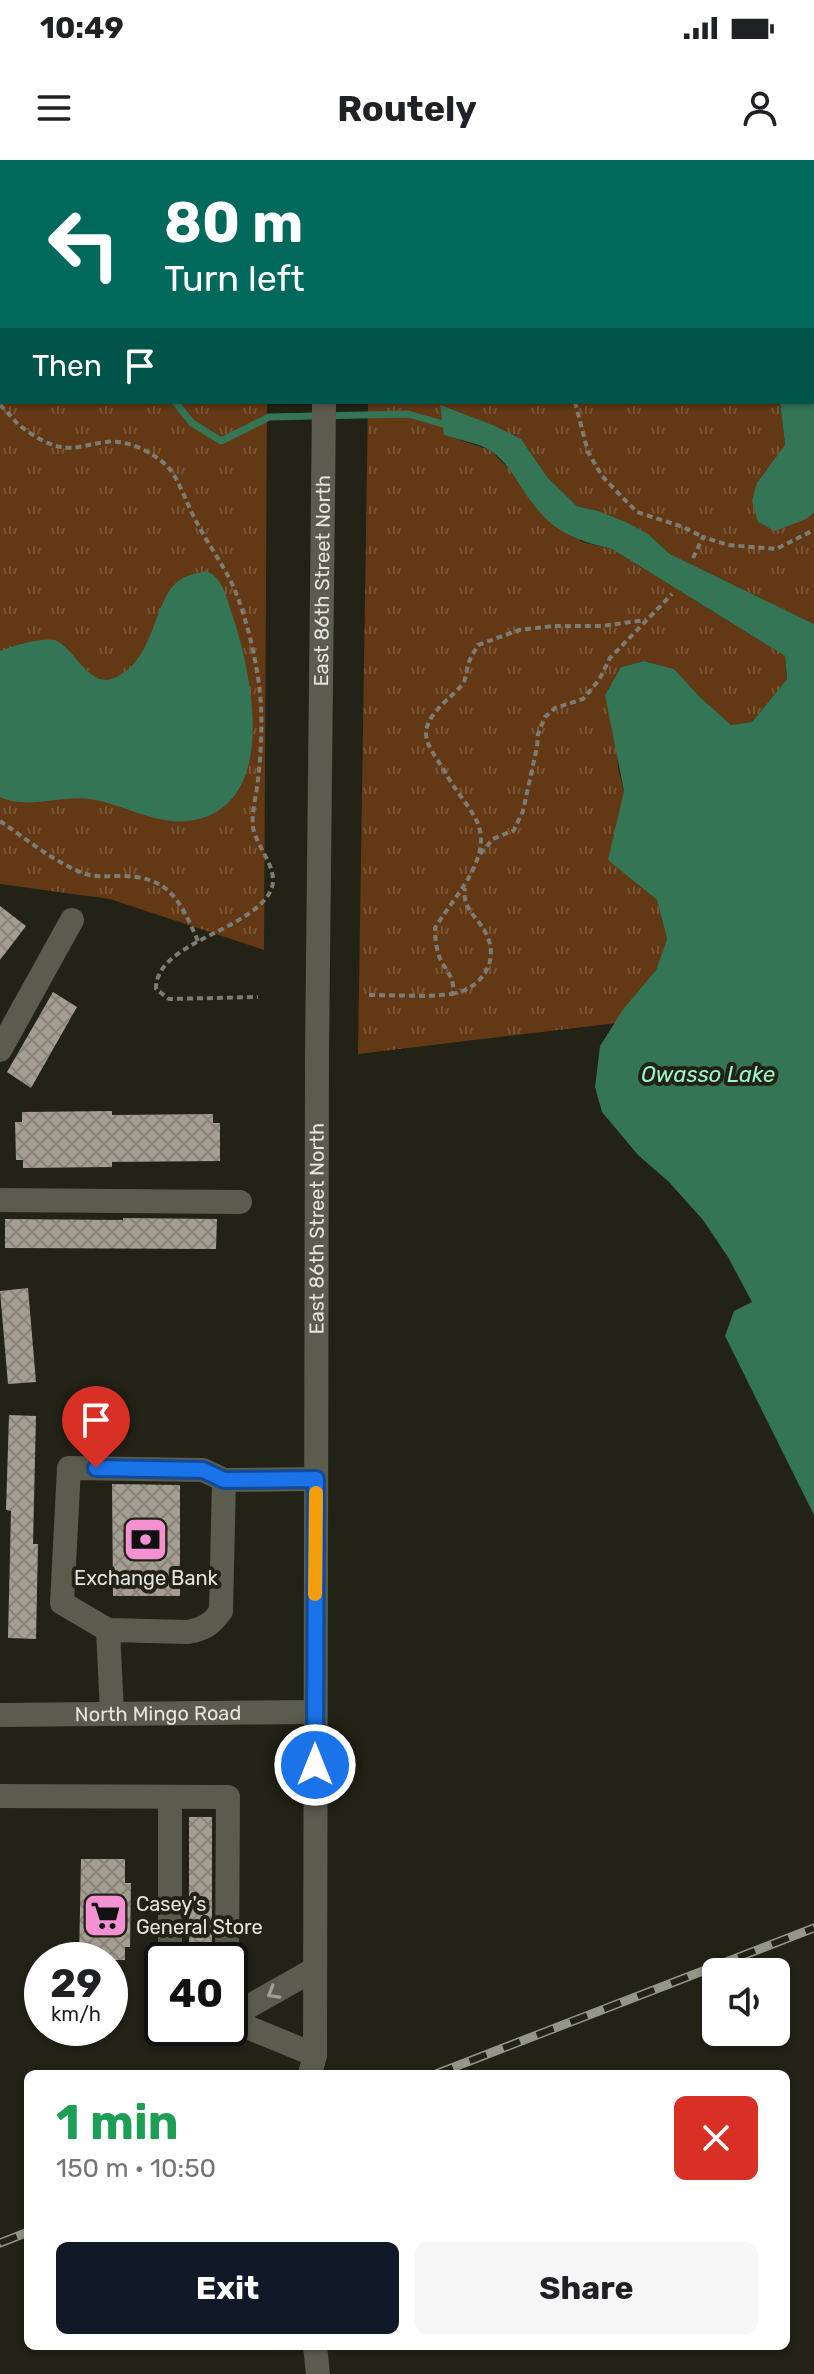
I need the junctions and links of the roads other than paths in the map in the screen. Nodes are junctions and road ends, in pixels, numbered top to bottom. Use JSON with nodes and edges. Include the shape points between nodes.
{"nodes":[{"id":1,"x":324,"y":404,"type":"edge"},
{"id":2,"x":72,"y":920,"type":"dead end"},
{"id":3,"x":0,"y":1050,"type":"edge"},
{"id":4,"x":0,"y":1200,"type":"edge"},
{"id":5,"x":240,"y":1202,"type":"dead end"},
{"id":6,"x":316,"y":1479,"type":"junction"},
{"id":7,"x":224,"y":1480,"type":"junction"},
{"id":8,"x":108,"y":1630,"type":"junction"},
{"id":9,"x":112,"y":1712,"type":"junction"},
{"id":10,"x":315,"y":1712,"type":"junction"},
{"id":11,"x":0,"y":1715,"type":"edge"},
{"id":12,"x":0,"y":1796,"type":"edge"},
{"id":13,"x":170,"y":1797,"type":"junction"},
{"id":14,"x":170,"y":1942,"type":"edge"},
{"id":15,"x":227,"y":1942,"type":"edge"},
{"id":16,"x":315,"y":1969,"type":"junction"},
{"id":17,"x":248,"y":2008,"type":"edge"},
{"id":18,"x":248,"y":2028,"type":"edge"},
{"id":19,"x":316,"y":2068,"type":"edge"},
{"id":20,"x":316,"y":2350,"type":"edge"},
{"id":21,"x":322,"y":2350,"type":"edge"},
{"id":22,"x":319,"y":2374,"type":"edge"}],
"edges":[{"from":1,"to":6,"type":"street","name":"East 86th Street North"},
{"from":2,"to":3,"type":"street"},
{"from":4,"to":5,"type":"street"},
{"from":6,"to":7,"type":"street"},
{"from":6,"to":10,"type":"street","name":"East 86th Street North"},
{"from":7,"to":8,"type":"street","via":[[221,1611],[213,1623],[188,1632]]},
{"from":7,"to":8,"type":"street","via":[[203,1470],[69,1468],[62,1603]]},
{"from":8,"to":9,"type":"street"},
{"from":9,"to":10,"type":"street","name":"North Mingo Road"},
{"from":9,"to":11,"type":"street","name":"North Mingo Road"},
{"from":10,"to":16,"type":"street","name":"East 86th Street North"},
{"from":12,"to":13,"type":"street"},
{"from":13,"to":14,"type":"street"},
{"from":13,"to":15,"type":"street","via":[[228,1797]]},
{"from":16,"to":17,"type":"street","one_way":true},
{"from":16,"to":19,"type":"street","name":"East 86th Street North"},
{"from":18,"to":19,"type":"street"},
{"from":20,"to":22,"type":"street"},
{"from":21,"to":22,"type":"street"}]}
